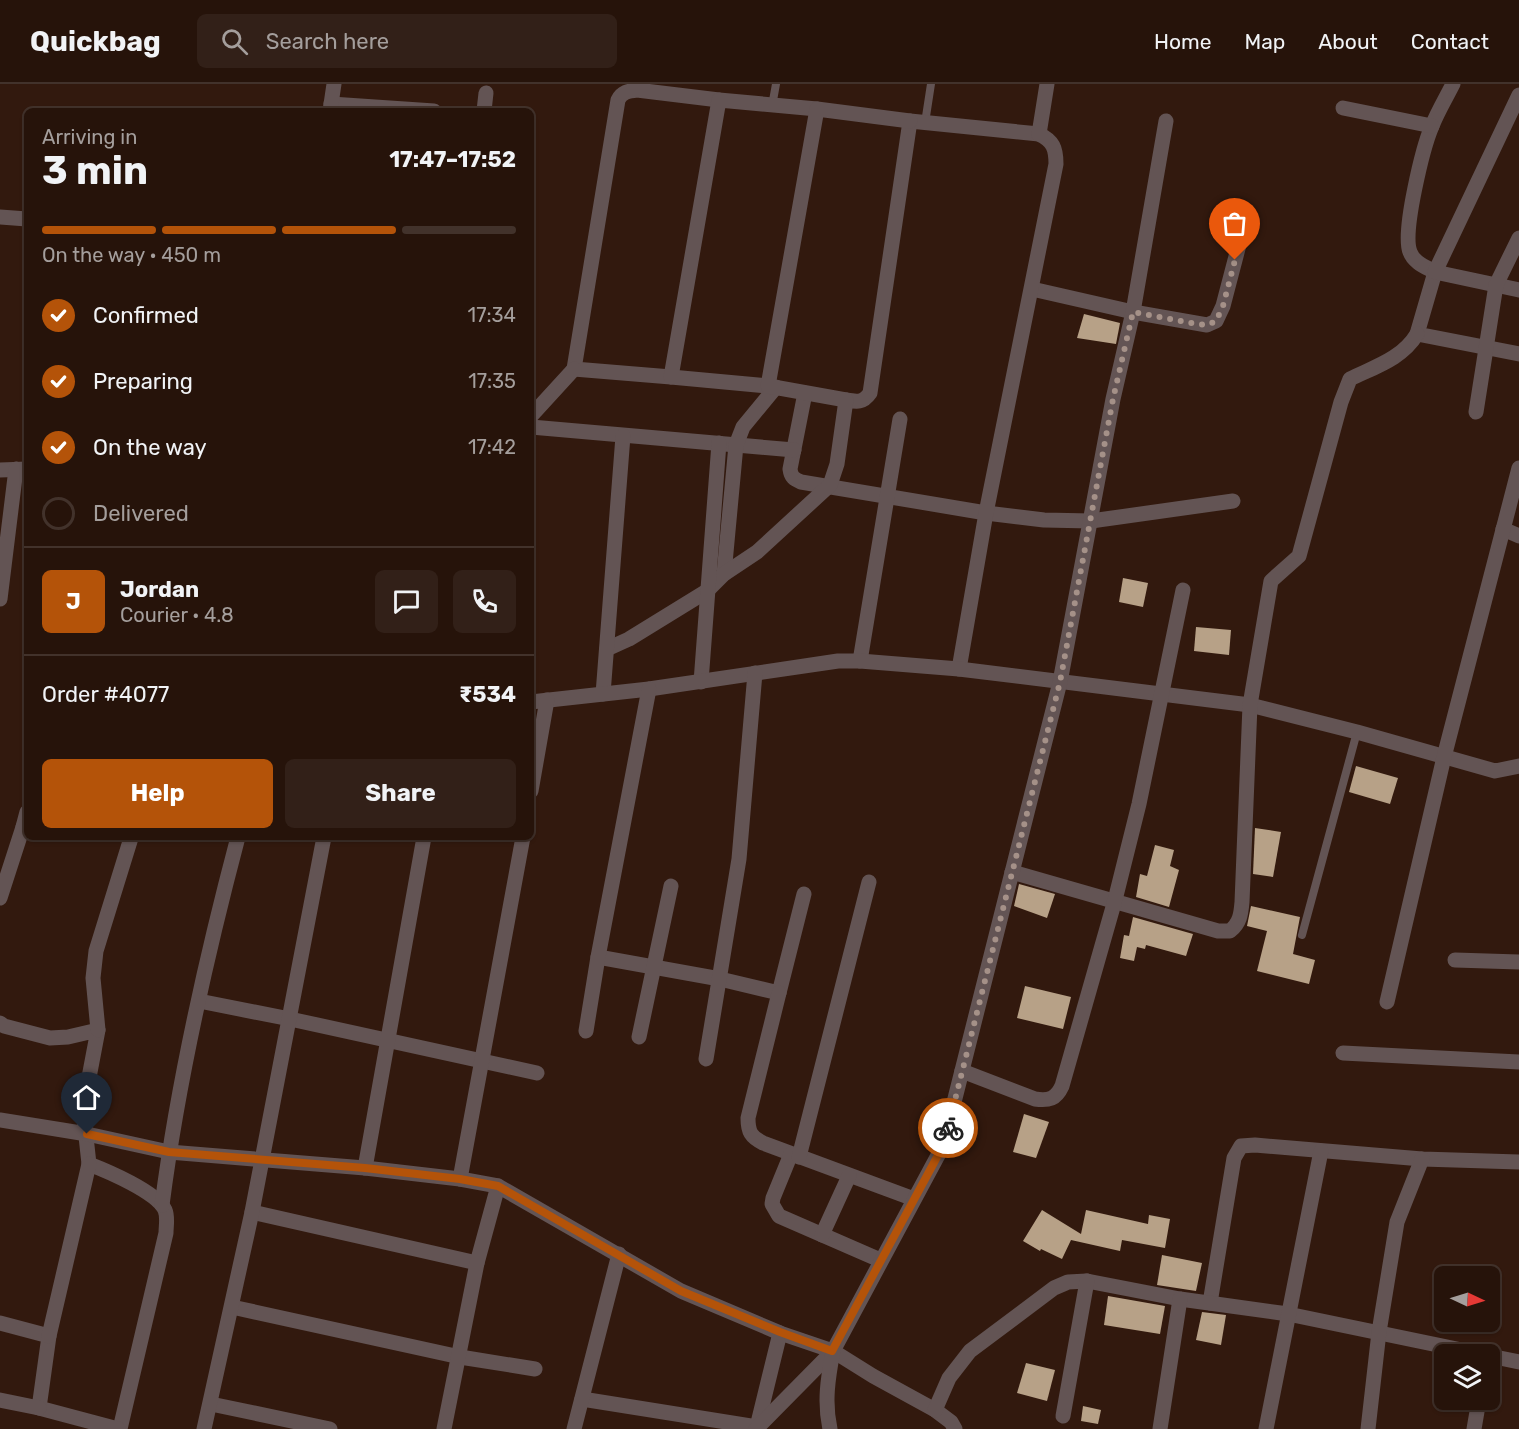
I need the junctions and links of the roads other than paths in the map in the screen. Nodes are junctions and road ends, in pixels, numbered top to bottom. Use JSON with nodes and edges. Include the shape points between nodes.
{"nodes":[{"id":1,"x":334,"y":84,"type":"edge"},
{"id":2,"x":776,"y":84,"type":"edge"},
{"id":3,"x":931,"y":84,"type":"edge"},
{"id":4,"x":1047,"y":84,"type":"edge"},
{"id":5,"x":1453,"y":84,"type":"edge"},
{"id":6,"x":486,"y":93,"type":"dead end"},
{"id":7,"x":1519,"y":94,"type":"edge"},
{"id":8,"x":719,"y":100,"type":"junction"},
{"id":9,"x":772,"y":106,"type":"junction"},
{"id":10,"x":330,"y":107,"type":"edge"},
{"id":11,"x":356,"y":108,"type":"edge"},
{"id":12,"x":484,"y":108,"type":"edge"},
{"id":13,"x":1343,"y":108,"type":"dead end"},
{"id":14,"x":817,"y":110,"type":"junction"},
{"id":15,"x":918,"y":122,"type":"junction"},
{"id":16,"x":1167,"y":122,"type":"dead end"},
{"id":17,"x":1432,"y":126,"type":"junction"},
{"id":18,"x":1039,"y":134,"type":"junction"},
{"id":19,"x":0,"y":217,"type":"edge"},
{"id":20,"x":24,"y":219,"type":"edge"},
{"id":21,"x":1519,"y":238,"type":"edge"},
{"id":22,"x":1240,"y":241,"type":"dead end"},
{"id":23,"x":1435,"y":272,"type":"junction"},
{"id":24,"x":1496,"y":285,"type":"junction"},
{"id":25,"x":1032,"y":290,"type":"junction"},
{"id":26,"x":1519,"y":290,"type":"edge"},
{"id":27,"x":1133,"y":312,"type":"junction"},
{"id":28,"x":1417,"y":334,"type":"junction"},
{"id":29,"x":1485,"y":348,"type":"junction"},
{"id":30,"x":1519,"y":354,"type":"edge"},
{"id":31,"x":574,"y":369,"type":"junction"},
{"id":32,"x":671,"y":377,"type":"junction"},
{"id":33,"x":772,"y":386,"type":"junction"},
{"id":34,"x":805,"y":393,"type":"junction"},
{"id":35,"x":846,"y":400,"type":"junction"},
{"id":36,"x":1476,"y":412,"type":"dead end"},
{"id":37,"x":534,"y":413,"type":"edge"},
{"id":38,"x":900,"y":419,"type":"dead end"},
{"id":39,"x":534,"y":427,"type":"edge"},
{"id":40,"x":624,"y":436,"type":"junction"},
{"id":41,"x":719,"y":443,"type":"junction"},
{"id":42,"x":736,"y":445,"type":"junction"},
{"id":43,"x":794,"y":450,"type":"junction"},
{"id":44,"x":1519,"y":468,"type":"edge"},
{"id":45,"x":21,"y":469,"type":"edge"},
{"id":46,"x":0,"y":470,"type":"edge"},
{"id":47,"x":830,"y":485,"type":"junction"},
{"id":48,"x":887,"y":495,"type":"junction"},
{"id":49,"x":1233,"y":501,"type":"dead end"},
{"id":50,"x":986,"y":513,"type":"junction"},
{"id":51,"x":1091,"y":521,"type":"junction"},
{"id":52,"x":1503,"y":529,"type":"junction"},
{"id":53,"x":1519,"y":536,"type":"edge"},
{"id":54,"x":724,"y":574,"type":"junction"},
{"id":55,"x":1183,"y":590,"type":"dead end"},
{"id":56,"x":707,"y":591,"type":"junction"},
{"id":57,"x":0,"y":599,"type":"edge"},
{"id":58,"x":607,"y":649,"type":"junction"},
{"id":59,"x":860,"y":661,"type":"junction"},
{"id":60,"x":959,"y":669,"type":"junction"},
{"id":61,"x":755,"y":673,"type":"junction"},
{"id":62,"x":702,"y":682,"type":"junction"},
{"id":63,"x":1060,"y":682,"type":"junction"},
{"id":64,"x":649,"y":689,"type":"junction"},
{"id":65,"x":603,"y":694,"type":"junction"},
{"id":66,"x":1162,"y":694,"type":"junction"},
{"id":67,"x":547,"y":700,"type":"junction"},
{"id":68,"x":534,"y":702,"type":"edge"},
{"id":69,"x":1250,"y":705,"type":"junction"},
{"id":70,"x":1357,"y":732,"type":"junction"},
{"id":71,"x":1444,"y":757,"type":"junction"},
{"id":72,"x":1519,"y":766,"type":"edge"},
{"id":73,"x":534,"y":774,"type":"edge"},
{"id":74,"x":24,"y":830,"type":"edge"},
{"id":75,"x":127,"y":840,"type":"edge"},
{"id":76,"x":237,"y":840,"type":"edge"},
{"id":77,"x":323,"y":840,"type":"edge"},
{"id":78,"x":423,"y":840,"type":"edge"},
{"id":79,"x":522,"y":840,"type":"edge"},
{"id":80,"x":1012,"y":872,"type":"junction"},
{"id":81,"x":869,"y":882,"type":"dead end"},
{"id":82,"x":671,"y":886,"type":"dead end"},
{"id":83,"x":804,"y":894,"type":"dead end"},
{"id":84,"x":0,"y":898,"type":"edge"},
{"id":85,"x":1115,"y":900,"type":"junction"},
{"id":86,"x":1302,"y":935,"type":"dead end"},
{"id":87,"x":598,"y":957,"type":"junction"},
{"id":88,"x":1455,"y":960,"type":"dead end"},
{"id":89,"x":1519,"y":962,"type":"edge"},
{"id":90,"x":655,"y":967,"type":"junction"},
{"id":91,"x":720,"y":979,"type":"junction"},
{"id":92,"x":778,"y":993,"type":"junction"},
{"id":93,"x":199,"y":1001,"type":"junction"},
{"id":94,"x":1387,"y":1002,"type":"dead end"},
{"id":95,"x":291,"y":1019,"type":"junction"},
{"id":96,"x":0,"y":1023,"type":"edge"},
{"id":97,"x":98,"y":1029,"type":"junction"},
{"id":98,"x":586,"y":1031,"type":"dead end"},
{"id":99,"x":639,"y":1037,"type":"dead end"},
{"id":100,"x":387,"y":1040,"type":"junction"},
{"id":101,"x":1343,"y":1053,"type":"dead end"},
{"id":102,"x":706,"y":1059,"type":"dead end"},
{"id":103,"x":483,"y":1062,"type":"junction"},
{"id":104,"x":1519,"y":1062,"type":"edge"},
{"id":105,"x":962,"y":1071,"type":"junction"},
{"id":106,"x":537,"y":1073,"type":"dead end"},
{"id":107,"x":0,"y":1120,"type":"edge"},
{"id":108,"x":87,"y":1134,"type":"junction"},
{"id":109,"x":169,"y":1152,"type":"junction"},
{"id":110,"x":1321,"y":1152,"type":"junction"},
{"id":111,"x":795,"y":1156,"type":"junction"},
{"id":112,"x":263,"y":1158,"type":"junction"},
{"id":113,"x":1422,"y":1159,"type":"junction"},
{"id":114,"x":1519,"y":1162,"type":"edge"},
{"id":115,"x":89,"y":1164,"type":"junction"},
{"id":116,"x":365,"y":1168,"type":"junction"},
{"id":117,"x":849,"y":1176,"type":"junction"},
{"id":118,"x":460,"y":1179,"type":"junction"},
{"id":119,"x":498,"y":1186,"type":"junction"},
{"id":120,"x":914,"y":1199,"type":"junction"},
{"id":121,"x":162,"y":1205,"type":"junction"},
{"id":122,"x":252,"y":1212,"type":"junction"},
{"id":123,"x":822,"y":1235,"type":"junction"},
{"id":124,"x":620,"y":1254,"type":"junction"},
{"id":125,"x":880,"y":1260,"type":"junction"},
{"id":126,"x":477,"y":1263,"type":"junction"},
{"id":127,"x":1087,"y":1281,"type":"junction"},
{"id":128,"x":1180,"y":1299,"type":"junction"},
{"id":129,"x":1209,"y":1303,"type":"junction"},
{"id":130,"x":232,"y":1307,"type":"junction"},
{"id":131,"x":1288,"y":1314,"type":"junction"},
{"id":132,"x":0,"y":1323,"type":"edge"},
{"id":133,"x":780,"y":1332,"type":"junction"},
{"id":134,"x":1379,"y":1332,"type":"junction"},
{"id":135,"x":49,"y":1336,"type":"junction"},
{"id":136,"x":1435,"y":1344,"type":"edge"},
{"id":137,"x":832,"y":1351,"type":"junction"},
{"id":138,"x":460,"y":1357,"type":"junction"},
{"id":139,"x":1500,"y":1358,"type":"edge"},
{"id":140,"x":1519,"y":1362,"type":"edge"},
{"id":141,"x":535,"y":1369,"type":"dead end"},
{"id":142,"x":582,"y":1399,"type":"junction"},
{"id":143,"x":0,"y":1400,"type":"edge"},
{"id":144,"x":211,"y":1404,"type":"junction"},
{"id":145,"x":39,"y":1408,"type":"junction"},
{"id":146,"x":935,"y":1410,"type":"junction"},
{"id":147,"x":1477,"y":1410,"type":"edge"},
{"id":148,"x":1063,"y":1416,"type":"dead end"},
{"id":149,"x":77,"y":1424,"type":"edge"},
{"id":150,"x":757,"y":1428,"type":"edge"},
{"id":151,"x":119,"y":1429,"type":"edge"},
{"id":152,"x":204,"y":1429,"type":"edge"},
{"id":153,"x":330,"y":1429,"type":"edge"},
{"id":154,"x":444,"y":1429,"type":"edge"},
{"id":155,"x":574,"y":1429,"type":"edge"},
{"id":156,"x":830,"y":1429,"type":"edge"},
{"id":157,"x":955,"y":1429,"type":"edge"},
{"id":158,"x":1160,"y":1429,"type":"edge"},
{"id":159,"x":1266,"y":1429,"type":"edge"},
{"id":160,"x":1368,"y":1429,"type":"edge"},
{"id":161,"x":1474,"y":1429,"type":"edge"}],
"edges":[{"from":1,"to":10,"type":"street"},
{"from":2,"to":9,"type":"lane"},
{"from":3,"to":15,"type":"lane"},
{"from":4,"to":18,"type":"street"},
{"from":5,"to":17,"type":"street"},
{"from":6,"to":12,"type":"street"},
{"from":7,"to":23,"type":"street"},
{"from":8,"to":9,"type":"street"},
{"from":8,"to":31,"type":"street","via":[[637,90],[621,94]]},
{"from":8,"to":32,"type":"street"},
{"from":9,"to":14,"type":"street"},
{"from":10,"to":11,"type":"street"},
{"from":13,"to":17,"type":"street"},
{"from":14,"to":15,"type":"street"},
{"from":14,"to":33,"type":"street"},
{"from":15,"to":18,"type":"street"},
{"from":15,"to":35,"type":"street","via":[[870,393],[859,402]]},
{"from":16,"to":27,"type":"street"},
{"from":17,"to":23,"type":"street","via":[[1408,239],[1413,258]]},
{"from":18,"to":25,"type":"street","via":[[1051,140],[1056,164]]},
{"from":19,"to":20,"type":"street"},
{"from":21,"to":24,"type":"street"},
{"from":22,"to":27,"type":"street","via":[[1216,321],[1196,324]]},
{"from":23,"to":24,"type":"street"},
{"from":23,"to":28,"type":"street"},
{"from":24,"to":26,"type":"street"},
{"from":24,"to":29,"type":"street"},
{"from":25,"to":27,"type":"street"},
{"from":25,"to":50,"type":"street"},
{"from":27,"to":51,"type":"street"},
{"from":28,"to":29,"type":"street"},
{"from":28,"to":69,"type":"street","via":[[1400,354],[1350,379],[1299,556],[1271,581]]},
{"from":29,"to":30,"type":"street"},
{"from":29,"to":36,"type":"street"},
{"from":31,"to":32,"type":"street"},
{"from":31,"to":37,"type":"street"},
{"from":32,"to":33,"type":"street"},
{"from":33,"to":34,"type":"street"},
{"from":33,"to":42,"type":"street","via":[[743,427]]},
{"from":34,"to":35,"type":"street"},
{"from":34,"to":43,"type":"street"},
{"from":35,"to":47,"type":"street"},
{"from":38,"to":48,"type":"street"},
{"from":39,"to":40,"type":"street"},
{"from":40,"to":41,"type":"street"},
{"from":40,"to":58,"type":"street"},
{"from":41,"to":42,"type":"street"},
{"from":41,"to":56,"type":"street"},
{"from":42,"to":43,"type":"street"},
{"from":42,"to":54,"type":"street"},
{"from":43,"to":47,"type":"street","via":[[790,469],[795,480]]},
{"from":44,"to":52,"type":"street"},
{"from":45,"to":46,"type":"street"},
{"from":45,"to":57,"type":"street"},
{"from":47,"to":48,"type":"street"},
{"from":47,"to":54,"type":"street","via":[[757,552]]},
{"from":48,"to":50,"type":"street"},
{"from":48,"to":59,"type":"street"},
{"from":49,"to":51,"type":"street"},
{"from":50,"to":51,"type":"street"},
{"from":50,"to":60,"type":"street"},
{"from":51,"to":63,"type":"street"},
{"from":52,"to":53,"type":"street"},
{"from":52,"to":71,"type":"street"},
{"from":54,"to":56,"type":"street"},
{"from":55,"to":66,"type":"street"},
{"from":56,"to":58,"type":"street"},
{"from":56,"to":62,"type":"street"},
{"from":58,"to":65,"type":"street"},
{"from":59,"to":60,"type":"street"},
{"from":59,"to":61,"type":"street"},
{"from":60,"to":63,"type":"street"},
{"from":61,"to":62,"type":"street"},
{"from":61,"to":91,"type":"street","via":[[738,859]]},
{"from":62,"to":64,"type":"street"},
{"from":63,"to":66,"type":"street"},
{"from":63,"to":80,"type":"street"},
{"from":64,"to":65,"type":"street"},
{"from":64,"to":87,"type":"street"},
{"from":65,"to":67,"type":"street"},
{"from":66,"to":69,"type":"street"},
{"from":66,"to":85,"type":"street"},
{"from":67,"to":68,"type":"street"},
{"from":67,"to":73,"type":"street"},
{"from":69,"to":70,"type":"street"},
{"from":69,"to":85,"type":"street","via":[[1242,902],[1236,926],[1230,931],[1218,931]]},
{"from":70,"to":71,"type":"street"},
{"from":70,"to":86,"type":"lane"},
{"from":71,"to":72,"type":"street","via":[[1495,771]]},
{"from":71,"to":94,"type":"street"},
{"from":74,"to":84,"type":"street"},
{"from":75,"to":97,"type":"street","via":[[96,951],[93,978]]},
{"from":76,"to":93,"type":"street"},
{"from":77,"to":95,"type":"street"},
{"from":78,"to":100,"type":"street"},
{"from":79,"to":103,"type":"street"},
{"from":80,"to":85,"type":"street"},
{"from":80,"to":105,"type":"street"},
{"from":81,"to":111,"type":"street"},
{"from":82,"to":90,"type":"street"},
{"from":83,"to":92,"type":"street"},
{"from":85,"to":105,"type":"street","via":[[1058,1095],[1045,1101],[1035,1099]]},
{"from":87,"to":90,"type":"street"},
{"from":87,"to":98,"type":"street"},
{"from":88,"to":89,"type":"street"},
{"from":90,"to":91,"type":"street"},
{"from":90,"to":99,"type":"street"},
{"from":91,"to":92,"type":"street"},
{"from":91,"to":102,"type":"street"},
{"from":92,"to":111,"type":"street","via":[[748,1130],[753,1138]]},
{"from":93,"to":95,"type":"street"},
{"from":93,"to":109,"type":"street"},
{"from":95,"to":100,"type":"street"},
{"from":95,"to":112,"type":"street"},
{"from":96,"to":97,"type":"street","via":[[50,1038]]},
{"from":97,"to":108,"type":"street","via":[[83,1109]]},
{"from":100,"to":103,"type":"street"},
{"from":100,"to":116,"type":"street"},
{"from":101,"to":104,"type":"street"},
{"from":103,"to":106,"type":"street"},
{"from":103,"to":118,"type":"street"},
{"from":105,"to":120,"type":"street","via":[[943,1146]]},
{"from":107,"to":108,"type":"street"},
{"from":108,"to":109,"type":"street"},
{"from":108,"to":115,"type":"street"},
{"from":109,"to":112,"type":"street"},
{"from":109,"to":121,"type":"street"},
{"from":110,"to":113,"type":"street"},
{"from":110,"to":129,"type":"street","via":[[1255,1145],[1241,1146],[1237,1151]]},
{"from":110,"to":131,"type":"street"},
{"from":111,"to":117,"type":"street"},
{"from":111,"to":123,"type":"street","via":[[773,1198],[774,1210],[779,1216]]},
{"from":112,"to":116,"type":"street"},
{"from":112,"to":122,"type":"street"},
{"from":113,"to":114,"type":"street"},
{"from":113,"to":134,"type":"street","via":[[1397,1222]]},
{"from":115,"to":121,"type":"street","via":[[141,1189]]},
{"from":115,"to":135,"type":"street"},
{"from":116,"to":118,"type":"street"},
{"from":117,"to":120,"type":"street"},
{"from":117,"to":123,"type":"street"},
{"from":118,"to":119,"type":"street"},
{"from":119,"to":124,"type":"street"},
{"from":119,"to":126,"type":"street"},
{"from":120,"to":125,"type":"street"},
{"from":121,"to":151,"type":"street","via":[[166,1233]]},
{"from":122,"to":126,"type":"street"},
{"from":122,"to":130,"type":"street"},
{"from":123,"to":125,"type":"street"},
{"from":124,"to":133,"type":"street","via":[[681,1291]]},
{"from":124,"to":142,"type":"street"},
{"from":125,"to":137,"type":"street"},
{"from":126,"to":138,"type":"street"},
{"from":127,"to":128,"type":"street"},
{"from":127,"to":146,"type":"street","via":[[1054,1288],[970,1351],[949,1378]]},
{"from":127,"to":148,"type":"street"},
{"from":128,"to":129,"type":"street"},
{"from":128,"to":158,"type":"street"},
{"from":129,"to":131,"type":"street"},
{"from":130,"to":138,"type":"street"},
{"from":130,"to":144,"type":"street"},
{"from":131,"to":134,"type":"street"},
{"from":131,"to":159,"type":"street"},
{"from":132,"to":135,"type":"street"},
{"from":133,"to":137,"type":"street"},
{"from":133,"to":150,"type":"street"},
{"from":134,"to":136,"type":"street"},
{"from":134,"to":160,"type":"street"},
{"from":135,"to":145,"type":"street"},
{"from":137,"to":146,"type":"street"},
{"from":137,"to":150,"type":"street"},
{"from":137,"to":156,"type":"street","via":[[825,1408]]},
{"from":138,"to":141,"type":"street"},
{"from":138,"to":154,"type":"street"},
{"from":139,"to":140,"type":"street"},
{"from":142,"to":150,"type":"street"},
{"from":142,"to":155,"type":"street"},
{"from":143,"to":145,"type":"street"},
{"from":144,"to":152,"type":"street"},
{"from":144,"to":153,"type":"street"},
{"from":145,"to":149,"type":"street"},
{"from":146,"to":157,"type":"street"},
{"from":147,"to":161,"type":"street"},
{"from":149,"to":151,"type":"street"}]}
